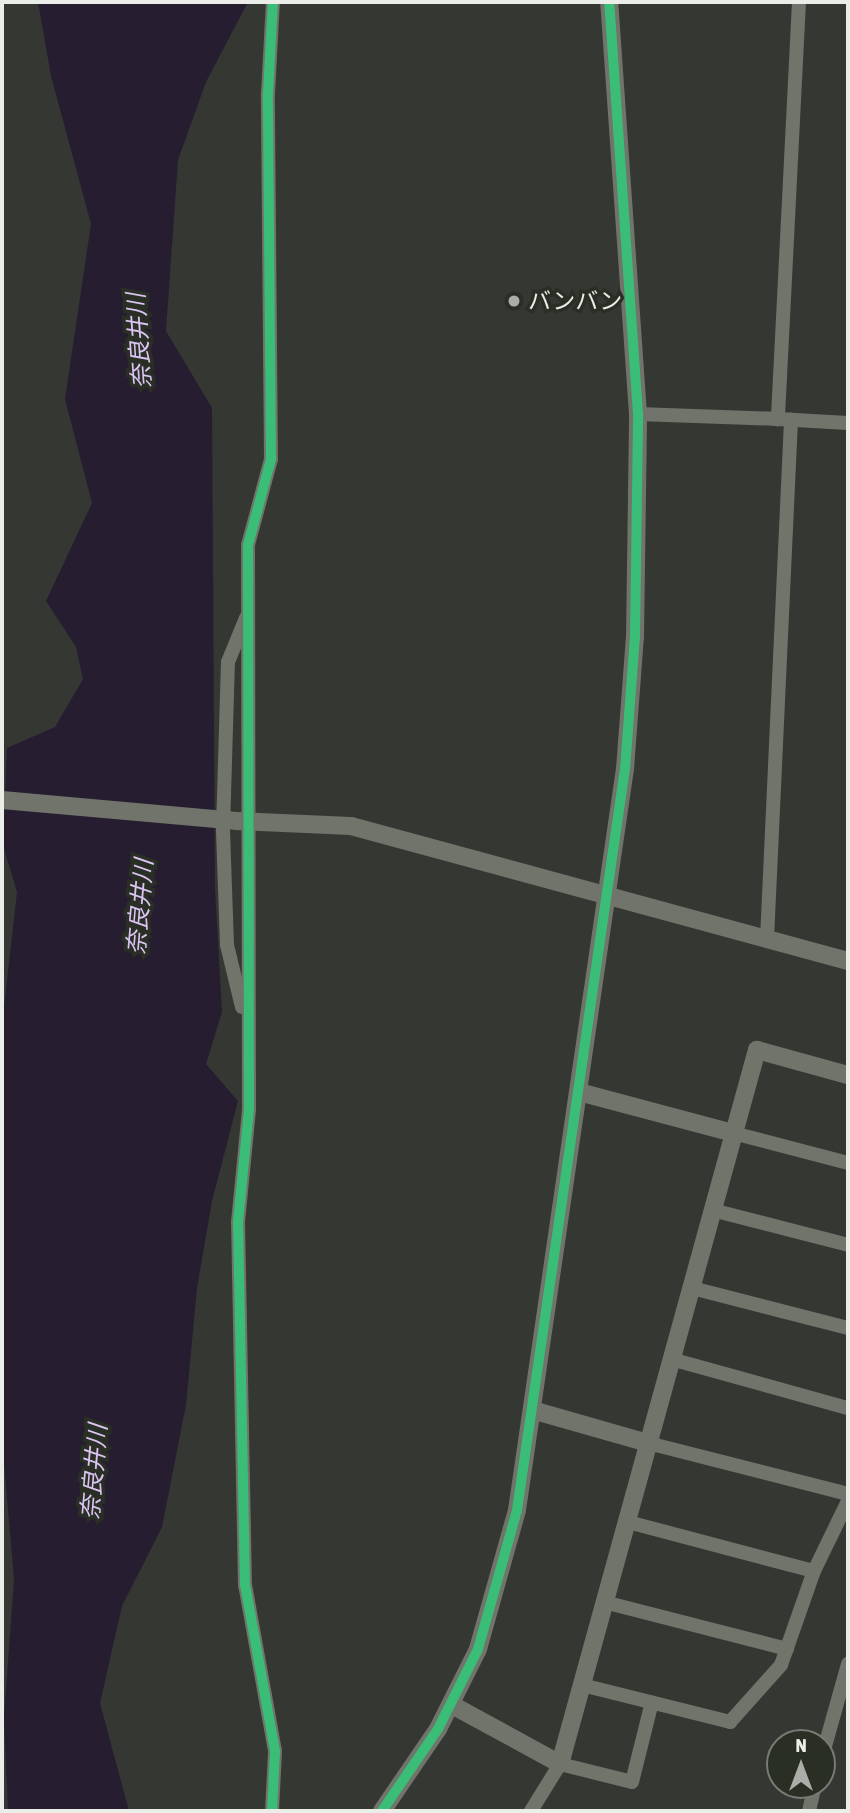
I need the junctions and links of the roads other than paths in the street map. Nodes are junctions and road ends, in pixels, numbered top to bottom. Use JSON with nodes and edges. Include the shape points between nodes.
{"nodes":[{"id":1,"x":273,"y":2,"type":"edge"},
{"id":2,"x":609,"y":2,"type":"edge"},
{"id":3,"x":799,"y":2,"type":"edge"},
{"id":4,"x":638,"y":414,"type":"junction"},
{"id":5,"x":785,"y":420,"type":"junction"},
{"id":6,"x":848,"y":423,"type":"edge"},
{"id":7,"x":247,"y":617,"type":"junction"},
{"id":8,"x":2,"y":800,"type":"edge"},
{"id":9,"x":241,"y":821,"type":"junction"},
{"id":10,"x":608,"y":895,"type":"junction"},
{"id":11,"x":767,"y":939,"type":"junction"},
{"id":12,"x":848,"y":961,"type":"edge"},
{"id":13,"x":246,"y":1013,"type":"junction"},
{"id":14,"x":848,"y":1075,"type":"edge"},
{"id":15,"x":579,"y":1093,"type":"junction"},
{"id":16,"x":733,"y":1133,"type":"junction"},
{"id":17,"x":848,"y":1164,"type":"edge"},
{"id":18,"x":712,"y":1210,"type":"junction"},
{"id":19,"x":848,"y":1245,"type":"edge"},
{"id":20,"x":692,"y":1288,"type":"junction"},
{"id":21,"x":848,"y":1328,"type":"edge"},
{"id":22,"x":671,"y":1359,"type":"junction"},
{"id":23,"x":848,"y":1408,"type":"edge"},
{"id":24,"x":532,"y":1410,"type":"junction"},
{"id":25,"x":648,"y":1443,"type":"junction"},
{"id":26,"x":848,"y":1494,"type":"edge"},
{"id":27,"x":848,"y":1501,"type":"edge"},
{"id":28,"x":628,"y":1522,"type":"junction"},
{"id":29,"x":814,"y":1571,"type":"junction"},
{"id":30,"x":604,"y":1602,"type":"junction"},
{"id":31,"x":787,"y":1648,"type":"junction"},
{"id":32,"x":848,"y":1664,"type":"edge"},
{"id":33,"x":583,"y":1685,"type":"junction"},
{"id":34,"x":842,"y":1698,"type":"edge"},
{"id":35,"x":652,"y":1702,"type":"junction"},
{"id":36,"x":452,"y":1706,"type":"junction"},
{"id":37,"x":831,"y":1729,"type":"edge"},
{"id":38,"x":560,"y":1765,"type":"junction"},
{"id":39,"x":272,"y":1811,"type":"edge"},
{"id":40,"x":383,"y":1811,"type":"edge"},
{"id":41,"x":531,"y":1811,"type":"edge"}],
"edges":[{"from":1,"to":7,"type":"street","via":[[271,459],[248,545]]},
{"from":2,"to":4,"type":"street"},
{"from":3,"to":5,"type":"street"},
{"from":4,"to":5,"type":"street"},
{"from":4,"to":10,"type":"street","via":[[635,638]]},
{"from":5,"to":6,"type":"street"},
{"from":5,"to":11,"type":"street"},
{"from":7,"to":9,"type":"street"},
{"from":7,"to":13,"type":"street","via":[[236,633],[228,662],[223,830],[228,945],[238,1001]]},
{"from":8,"to":9,"type":"street","bridge":true},
{"from":9,"to":10,"type":"street","via":[[351,826]]},
{"from":9,"to":13,"type":"street"},
{"from":10,"to":11,"type":"street"},
{"from":10,"to":15,"type":"street"},
{"from":11,"to":12,"type":"street"},
{"from":13,"to":39,"type":"street","via":[[249,1109],[238,1222],[244,1585],[275,1751]]},
{"from":14,"to":16,"type":"street","via":[[757,1050]]},
{"from":15,"to":16,"type":"street"},
{"from":15,"to":24,"type":"street"},
{"from":16,"to":17,"type":"street"},
{"from":16,"to":18,"type":"street"},
{"from":18,"to":19,"type":"street"},
{"from":18,"to":20,"type":"street"},
{"from":20,"to":21,"type":"street"},
{"from":20,"to":22,"type":"street"},
{"from":22,"to":23,"type":"street"},
{"from":22,"to":25,"type":"street"},
{"from":24,"to":25,"type":"street"},
{"from":24,"to":36,"type":"street","via":[[517,1510],[498,1590]]},
{"from":25,"to":26,"type":"street"},
{"from":25,"to":28,"type":"street"},
{"from":27,"to":29,"type":"street"},
{"from":28,"to":29,"type":"street"},
{"from":28,"to":30,"type":"street"},
{"from":29,"to":31,"type":"street"},
{"from":30,"to":31,"type":"street"},
{"from":30,"to":33,"type":"street"},
{"from":31,"to":35,"type":"street","via":[[781,1665],[730,1722]]},
{"from":32,"to":34,"type":"street"},
{"from":33,"to":35,"type":"street"},
{"from":33,"to":38,"type":"street"},
{"from":34,"to":37,"type":"street"},
{"from":35,"to":38,"type":"street","via":[[632,1783]]},
{"from":36,"to":38,"type":"street"},
{"from":36,"to":40,"type":"street"},
{"from":38,"to":41,"type":"street"}]}
